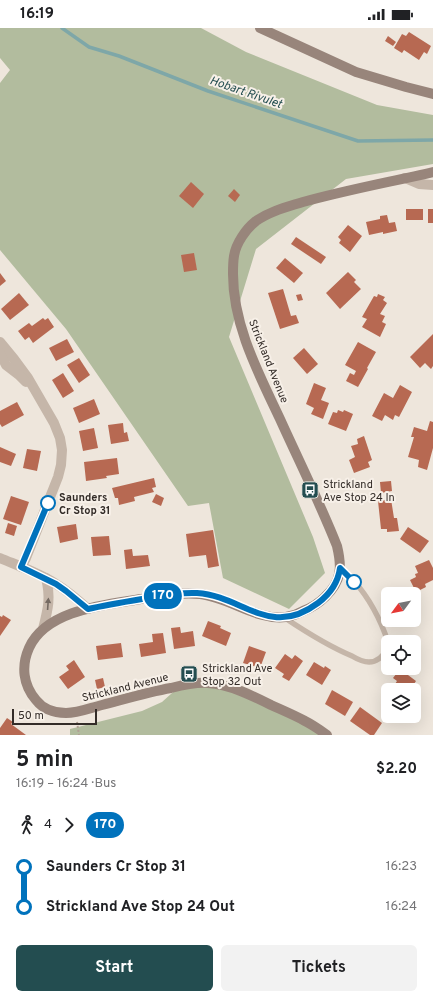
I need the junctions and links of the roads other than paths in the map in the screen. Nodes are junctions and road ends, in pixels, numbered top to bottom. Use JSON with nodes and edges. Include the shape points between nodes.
{"nodes":[{"id":1,"x":260,"y":28,"type":"edge"},
{"id":2,"x":433,"y":94,"type":"edge"},
{"id":3,"x":433,"y":172,"type":"edge"},
{"id":4,"x":405,"y":178,"type":"junction"},
{"id":5,"x":433,"y":185,"type":"edge"},
{"id":6,"x":0,"y":342,"type":"edge"},
{"id":7,"x":0,"y":353,"type":"edge"},
{"id":8,"x":7,"y":365,"type":"edge"},
{"id":9,"x":0,"y":558,"type":"edge"},
{"id":10,"x":21,"y":567,"type":"junction"},
{"id":11,"x":340,"y":568,"type":"junction"},
{"id":12,"x":46,"y":578,"type":"junction"},
{"id":13,"x":88,"y":609,"type":"junction"},
{"id":14,"x":285,"y":617,"type":"junction"},
{"id":15,"x":43,"y":629,"type":"junction"},
{"id":16,"x":385,"y":635,"type":"edge"},
{"id":17,"x":381,"y":657,"type":"edge"},
{"id":18,"x":327,"y":735,"type":"edge"}],
"edges":[{"from":1,"to":2,"type":"street","via":[[356,72]]},
{"from":3,"to":4,"type":"street","name":"Strickland Avenue"},
{"from":4,"to":5,"type":"street","via":[[419,184]]},
{"from":4,"to":11,"type":"street","name":"Strickland Avenue","via":[[318,198],[266,215],[245,232],[234,256],[234,294],[243,333],[260,378],[332,533]]},
{"from":6,"to":8,"type":"street"},
{"from":7,"to":8,"type":"street"},
{"from":8,"to":10,"type":"street","via":[[28,378],[54,423],[62,450],[61,465],[53,490]]},
{"from":9,"to":10,"type":"street"},
{"from":10,"to":12,"type":"street"},
{"from":11,"to":14,"type":"street","name":"Strickland Avenue","via":[[336,584],[324,598],[307,610]]},
{"from":11,"to":16,"type":"lane","via":[[368,600]]},
{"from":12,"to":13,"type":"street"},
{"from":15,"to":12,"type":"street","one_way":true,"via":[[49,600]]},
{"from":13,"to":14,"type":"street","name":"Strickland Avenue","via":[[175,594],[198,594],[219,598],[259,614]]},
{"from":13,"to":15,"type":"street","name":"Strickland Avenue","via":[[67,616]]},
{"from":14,"to":17,"type":"lane","name":"Strickland Avenue","via":[[309,634],[346,654],[369,662]]},
{"from":15,"to":18,"type":"street","name":"Strickland Avenue","via":[[31,643],[26,654],[24,675],[31,693],[50,711],[75,712],[181,685],[209,683],[248,694]]}]}
